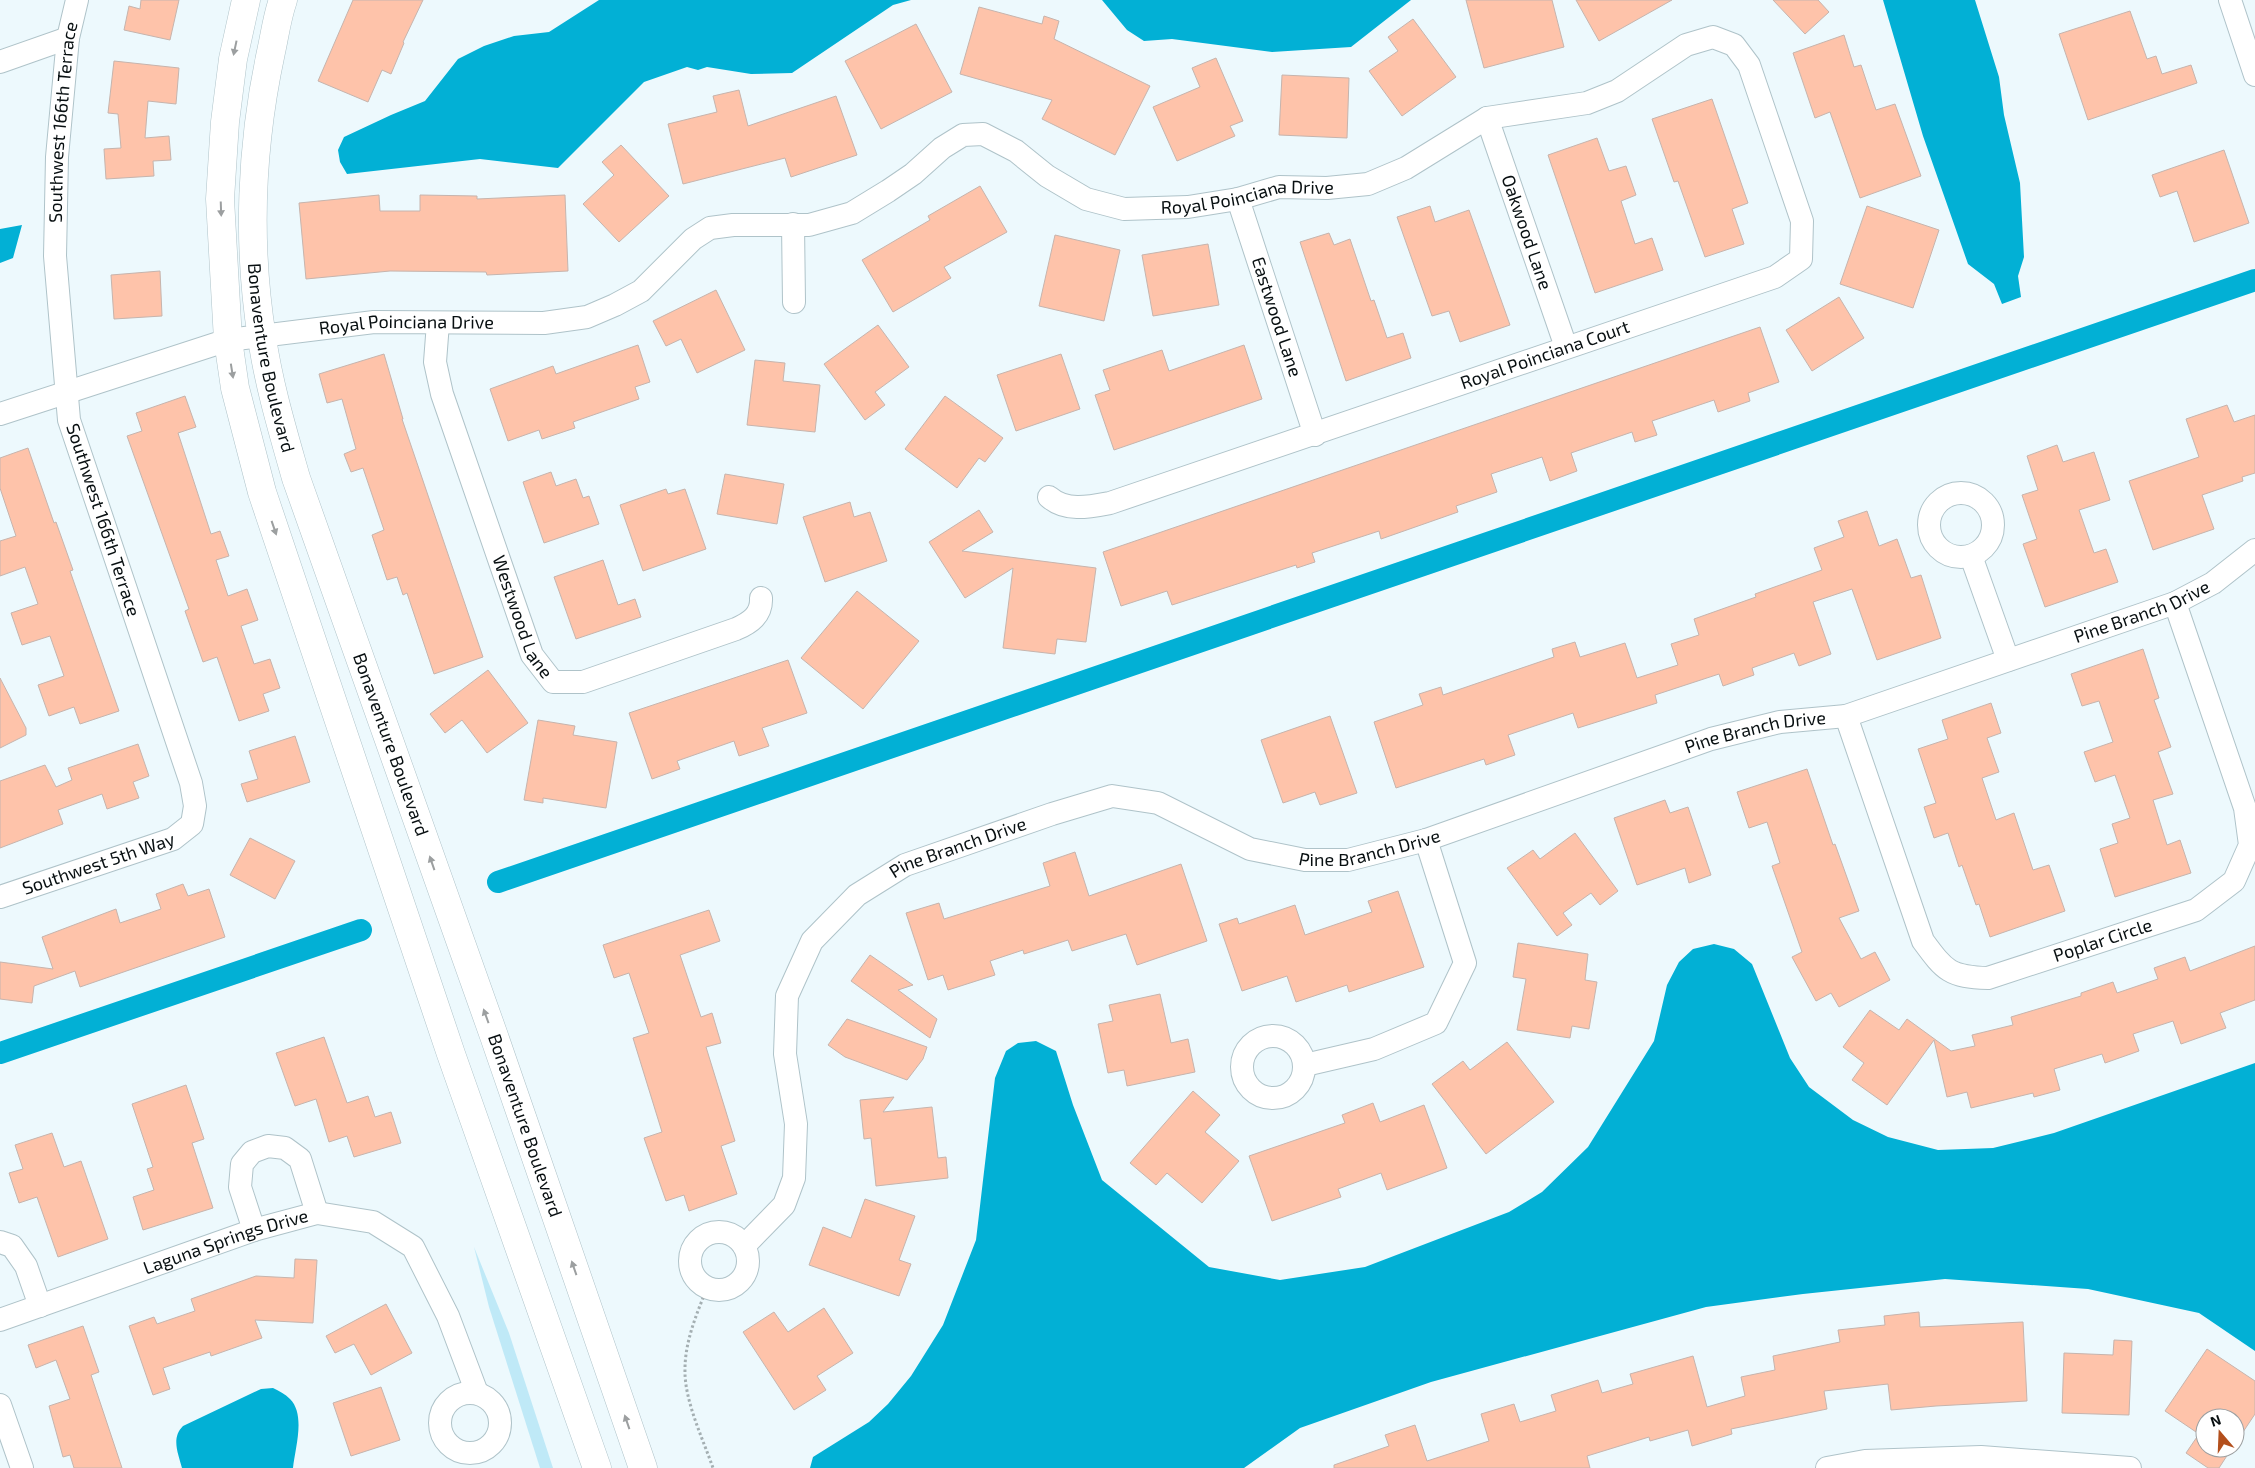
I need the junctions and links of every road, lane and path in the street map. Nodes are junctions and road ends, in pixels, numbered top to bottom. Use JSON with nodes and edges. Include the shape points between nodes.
{"nodes":[{"id":1,"x":77,"y":0,"type":"edge"},
{"id":2,"x":246,"y":0,"type":"edge"},
{"id":3,"x":283,"y":0,"type":"edge"},
{"id":4,"x":2230,"y":0,"type":"edge"},
{"id":5,"x":1713,"y":37,"type":"joint"},
{"id":6,"x":68,"y":38,"type":"junction"},
{"id":7,"x":0,"y":62,"type":"edge"},
{"id":8,"x":2255,"y":75,"type":"edge"},
{"id":9,"x":1487,"y":118,"type":"junction"},
{"id":10,"x":1238,"y":199,"type":"junction"},
{"id":11,"x":793,"y":224,"type":"junction"},
{"id":12,"x":794,"y":302,"type":"dead end"},
{"id":13,"x":438,"y":324,"type":"junction"},
{"id":14,"x":262,"y":338,"type":"junction"},
{"id":15,"x":228,"y":340,"type":"junction"},
{"id":16,"x":1566,"y":347,"type":"junction"},
{"id":17,"x":67,"y":391,"type":"junction"},
{"id":18,"x":0,"y":414,"type":"edge"},
{"id":19,"x":1315,"y":435,"type":"junction"},
{"id":20,"x":1049,"y":497,"type":"dead end"},
{"id":21,"x":2255,"y":550,"type":"edge"},
{"id":22,"x":1971,"y":556,"type":"dead end"},
{"id":23,"x":761,"y":598,"type":"dead end"},
{"id":24,"x":2175,"y":603,"type":"junction"},
{"id":25,"x":2008,"y":660,"type":"junction"},
{"id":26,"x":1846,"y":716,"type":"junction"},
{"id":27,"x":192,"y":824,"type":"joint"},
{"id":28,"x":1426,"y":840,"type":"junction"},
{"id":29,"x":0,"y":897,"type":"edge"},
{"id":30,"x":1305,"y":1065,"type":"dead end"},
{"id":31,"x":317,"y":1213,"type":"junction"},
{"id":32,"x":254,"y":1230,"type":"junction"},
{"id":33,"x":0,"y":1242,"type":"edge"},
{"id":34,"x":744,"y":1246,"type":"junction"},
{"id":35,"x":707,"y":1288,"type":"junction"},
{"id":36,"x":40,"y":1306,"type":"junction"},
{"id":37,"x":0,"y":1320,"type":"edge"},
{"id":38,"x":477,"y":1393,"type":"dead end"},
{"id":39,"x":0,"y":1405,"type":"edge"},
{"id":40,"x":1981,"y":1463,"type":"edge"},
{"id":41,"x":22,"y":1468,"type":"edge"},
{"id":42,"x":597,"y":1468,"type":"edge"},
{"id":43,"x":643,"y":1468,"type":"edge"},
{"id":44,"x":713,"y":1468,"type":"edge"},
{"id":45,"x":1827,"y":1468,"type":"edge"},
{"id":46,"x":2130,"y":1468,"type":"edge"}],
"edges":[{"from":1,"to":6,"type":"street","name":"Southwest 166th Terrace"},
{"from":2,"to":15,"type":"main road","name":"Bonaventure Boulevard","one_way":true,"via":[[233,59],[221,190]]},
{"from":3,"to":14,"type":"main road","name":"Bonaventure Boulevard","via":[[258,124],[255,273]]},
{"from":4,"to":8,"type":"street"},
{"from":5,"to":9,"type":"street","name":"Royal Poinciana Drive","via":[[1686,45],[1617,91],[1588,103]]},
{"from":5,"to":16,"type":"street","name":"Royal Poinciana Court","via":[[1734,45],[1749,65],[1802,221],[1801,259],[1775,277]]},
{"from":6,"to":7,"type":"street"},
{"from":6,"to":17,"type":"street","name":"Southwest 166th Terrace","via":[[57,157],[55,256]]},
{"from":9,"to":10,"type":"street","name":"Royal Poinciana Drive","via":[[1406,168],[1368,184],[1327,188],[1279,187]]},
{"from":9,"to":16,"type":"street","name":"Oakwood Lane"},
{"from":10,"to":11,"type":"street","name":"Royal Poinciana Drive","via":[[1188,207],[1124,209],[1086,199],[1047,176],[1016,151],[984,134],[963,135],[942,148],[913,174],[852,213],[810,224]]},
{"from":10,"to":19,"type":"street","name":"Eastwood Lane"},
{"from":11,"to":12,"type":"street"},
{"from":11,"to":13,"type":"street","name":"Royal Poinciana Drive","via":[[710,228],[693,239],[641,291],[587,317],[544,323]]},
{"from":13,"to":14,"type":"street","name":"Royal Poinciana Drive","via":[[374,322]]},
{"from":13,"to":23,"type":"street","name":"Westwood Lane","via":[[435,362],[442,394],[532,655],[553,682],[584,682],[736,629],[753,619],[759,611]]},
{"from":14,"to":15,"type":"street","name":"Royal Poinciana Drive"},
{"from":43,"to":14,"type":"main road","name":"Bonaventure Boulevard","one_way":true,"via":[[296,478],[270,384]]},
{"from":15,"to":17,"type":"street","name":"Royal Poinciana Drive"},
{"from":15,"to":42,"type":"main road","name":"Bonaventure Boulevard","one_way":true,"via":[[235,388],[262,492],[445,1036]]},
{"from":16,"to":19,"type":"street","name":"Royal Poinciana Court"},
{"from":17,"to":18,"type":"street","name":"Royal Poinciana Drive"},
{"from":17,"to":27,"type":"street","name":"Southwest 166th Terrace","via":[[69,420],[191,783],[195,806]]},
{"from":19,"to":20,"type":"street","name":"Royal Poinciana Court","via":[[1110,504],[1074,508]]},
{"from":21,"to":24,"type":"street","name":"Pine Branch Drive","via":[[2213,584]]},
{"from":22,"to":25,"type":"street"},
{"from":24,"to":25,"type":"street","name":"Pine Branch Drive"},
{"from":24,"to":26,"type":"street","name":"Poplar Circle","via":[[2245,808],[2250,845],[2234,881],[2196,910],[1988,978],[1961,977],[1939,963],[1923,941]]},
{"from":25,"to":26,"type":"street","name":"Pine Branch Drive"},
{"from":26,"to":28,"type":"street","name":"Pine Branch Drive","via":[[1780,722],[1711,739]]},
{"from":27,"to":29,"type":"street","name":"Southwest 5th Way","via":[[173,839]]},
{"from":28,"to":30,"type":"street","via":[[1465,963],[1436,1023],[1374,1049]]},
{"from":28,"to":34,"type":"street","name":"Pine Branch Drive","via":[[1348,860],[1305,860],[1250,850],[1158,803],[1112,796],[905,865],[857,895],[812,941],[787,996],[784,1054],[796,1124],[794,1178],[784,1205]]},
{"from":31,"to":32,"type":"street","name":"Laguna Springs Drive"},
{"from":31,"to":32,"type":"street","via":[[300,1159],[285,1148],[268,1146],[252,1152],[242,1164],[240,1187]]},
{"from":31,"to":38,"type":"street","name":"Laguna Springs Drive","via":[[373,1222],[414,1247],[448,1316]]},
{"from":32,"to":36,"type":"street","name":"Laguna Springs Drive"},
{"from":33,"to":36,"type":"street","via":[[12,1246],[26,1266]]},
{"from":34,"to":35,"type":"street","via":[[748,1264],[740,1281],[725,1289]]},
{"from":34,"to":35,"type":"street","via":[[731,1234],[722,1232],[713,1232],[697,1241],[692,1249],[690,1267]]},
{"from":35,"to":44,"type":"path","via":[[688,1345],[685,1370],[689,1396]]},
{"from":36,"to":37,"type":"street","name":"Laguna Springs Drive"},
{"from":39,"to":41,"type":"street"},
{"from":40,"to":45,"type":"street","via":[[1865,1460]]},
{"from":40,"to":46,"type":"street"}]}
